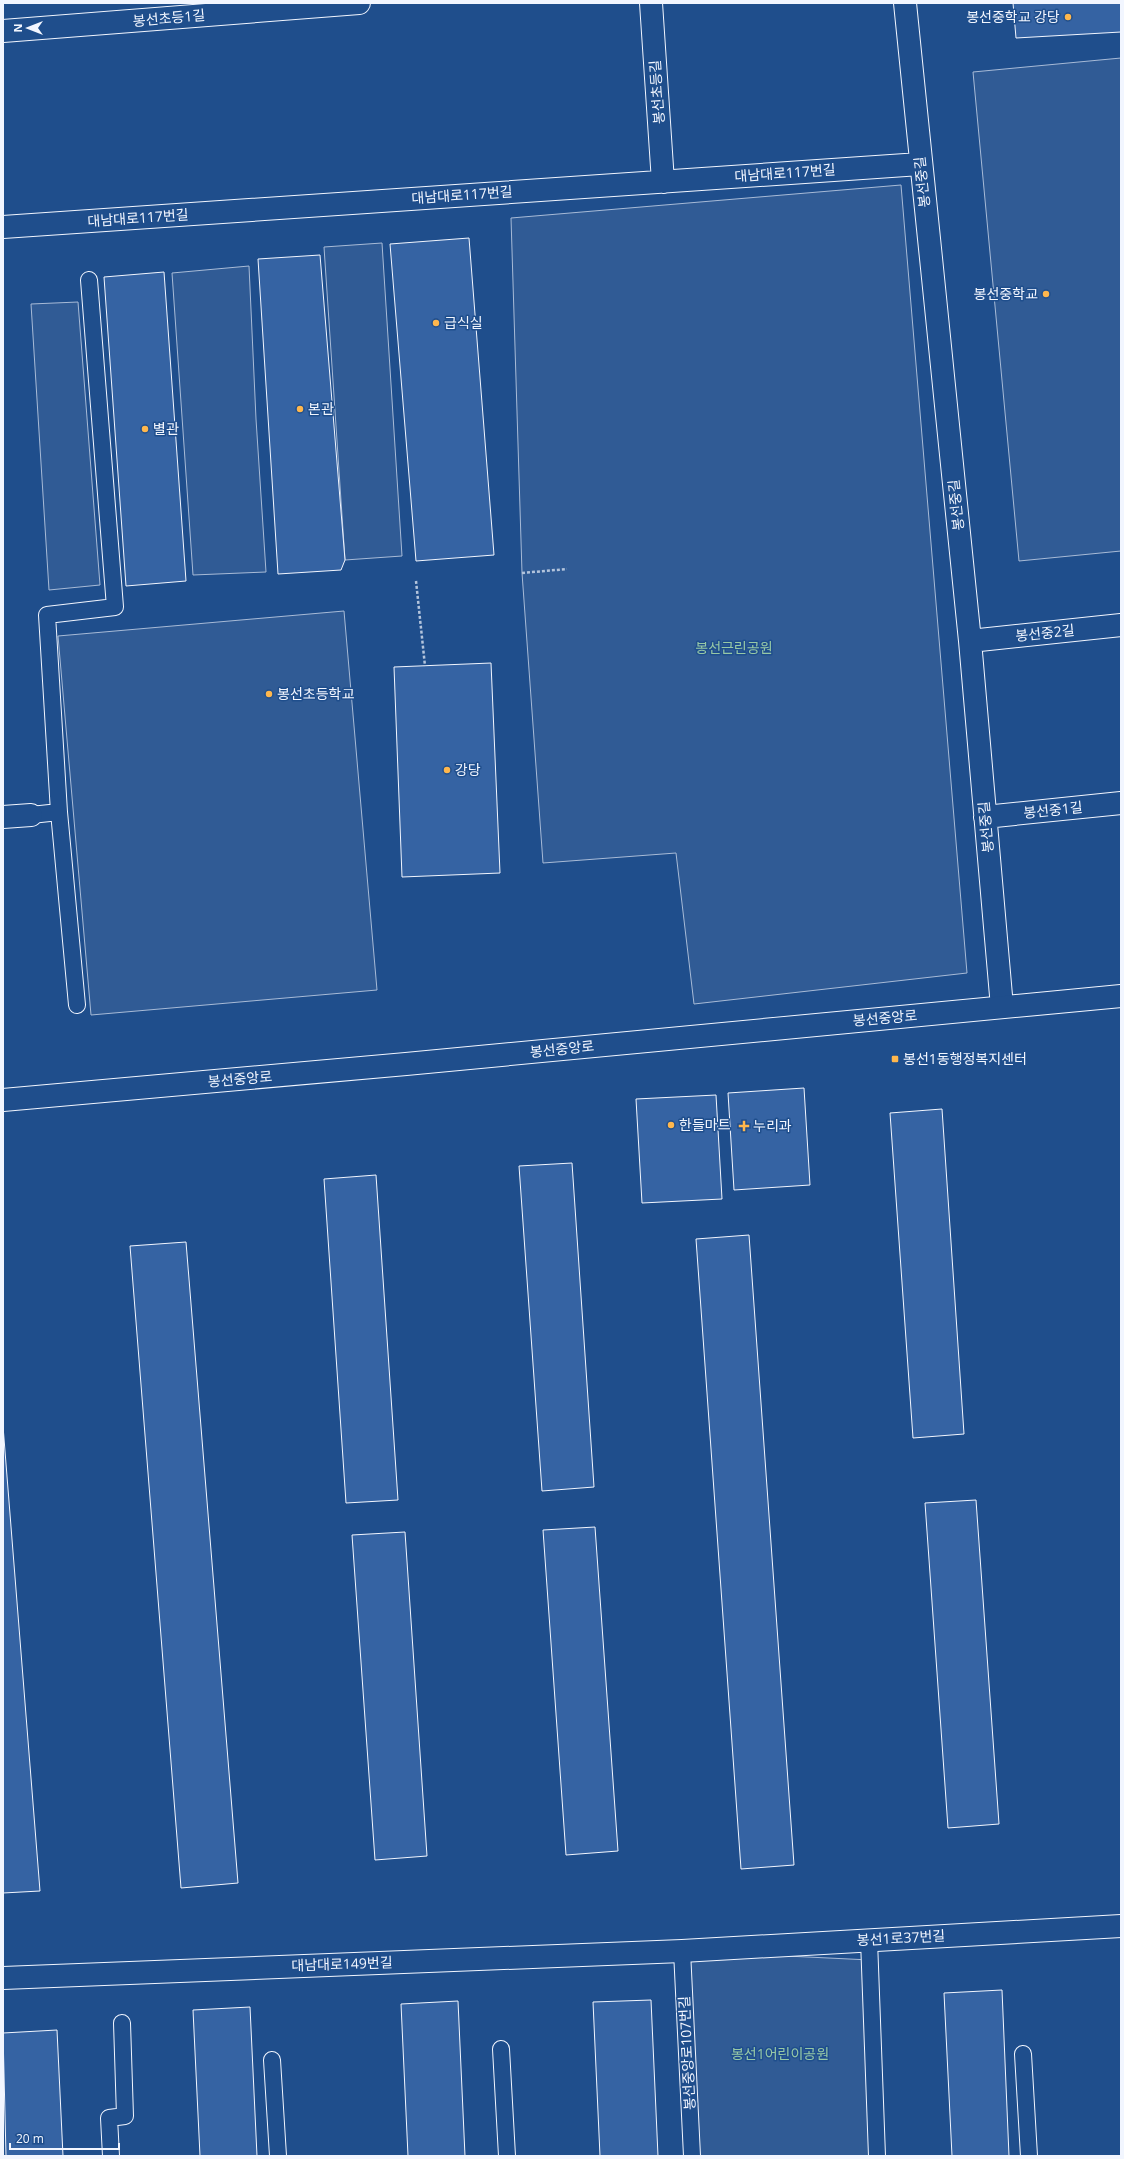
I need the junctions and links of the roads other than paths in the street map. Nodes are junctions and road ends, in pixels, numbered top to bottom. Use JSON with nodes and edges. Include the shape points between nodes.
{"nodes":[{"id":1,"x":359,"y":3,"type":"edge"},
{"id":2,"x":651,"y":3,"type":"edge"},
{"id":3,"x":905,"y":3,"type":"edge"},
{"id":4,"x":3,"y":32,"type":"edge"},
{"id":5,"x":920,"y":164,"type":"junction"},
{"id":6,"x":663,"y":182,"type":"junction"},
{"id":7,"x":3,"y":227,"type":"edge"},
{"id":8,"x":89,"y":280,"type":"dead end"},
{"id":9,"x":1121,"y":625,"type":"edge"},
{"id":10,"x":970,"y":641,"type":"junction"},
{"id":11,"x":1121,"y":803,"type":"edge"},
{"id":12,"x":59,"y":812,"type":"junction"},
{"id":13,"x":31,"y":815,"type":"joint"},
{"id":14,"x":3,"y":817,"type":"edge"},
{"id":15,"x":985,"y":817,"type":"junction"},
{"id":16,"x":1121,"y":996,"type":"edge"},
{"id":17,"x":77,"y":1005,"type":"dead end"},
{"id":18,"x":1002,"y":1007,"type":"junction"},
{"id":19,"x":3,"y":1100,"type":"edge"},
{"id":20,"x":1121,"y":1926,"type":"edge"},
{"id":21,"x":869,"y":1940,"type":"junction"},
{"id":22,"x":682,"y":1951,"type":"junction"},
{"id":23,"x":3,"y":1978,"type":"edge"},
{"id":24,"x":122,"y":2023,"type":"dead end"},
{"id":25,"x":501,"y":2049,"type":"dead end"},
{"id":26,"x":1023,"y":2054,"type":"dead end"},
{"id":27,"x":272,"y":2060,"type":"dead end"},
{"id":28,"x":111,"y":2156,"type":"edge"},
{"id":29,"x":278,"y":2156,"type":"edge"},
{"id":30,"x":507,"y":2156,"type":"edge"},
{"id":31,"x":692,"y":2156,"type":"edge"},
{"id":32,"x":877,"y":2156,"type":"edge"},
{"id":33,"x":1029,"y":2156,"type":"edge"}],
"edges":[{"from":1,"to":4,"type":"street","name":"봉선초등1길"},
{"from":2,"to":6,"type":"street","name":"봉선초등길"},
{"from":3,"to":5,"type":"street","name":"봉선중길"},
{"from":5,"to":6,"type":"street","name":"대남대로117번길"},
{"from":5,"to":10,"type":"street","name":"봉선중길"},
{"from":6,"to":7,"type":"street","name":"대남대로117번길"},
{"from":8,"to":12,"type":"lane","via":[[115,607],[46,614]]},
{"from":9,"to":10,"type":"street","name":"봉선중2길"},
{"from":10,"to":15,"type":"street","name":"봉선중길"},
{"from":11,"to":15,"type":"street","name":"봉선중1길"},
{"from":12,"to":13,"type":"lane"},
{"from":12,"to":17,"type":"lane"},
{"from":13,"to":14,"type":"street"},
{"from":15,"to":18,"type":"street","name":"봉선중길"},
{"from":16,"to":18,"type":"street","name":"봉선중앙로"},
{"from":18,"to":19,"type":"street","name":"봉선중앙로"},
{"from":20,"to":21,"type":"street","name":"봉선1로37번길"},
{"from":21,"to":22,"type":"street","name":"봉선1로37번길"},
{"from":21,"to":32,"type":"lane"},
{"from":22,"to":23,"type":"street","name":"대남대로149번길"},
{"from":22,"to":31,"type":"lane","name":"봉선중앙로107번길"},
{"from":24,"to":28,"type":"lane","via":[[125,2116],[109,2118]]},
{"from":25,"to":30,"type":"lane"},
{"from":26,"to":33,"type":"lane"},
{"from":27,"to":29,"type":"lane"}]}
